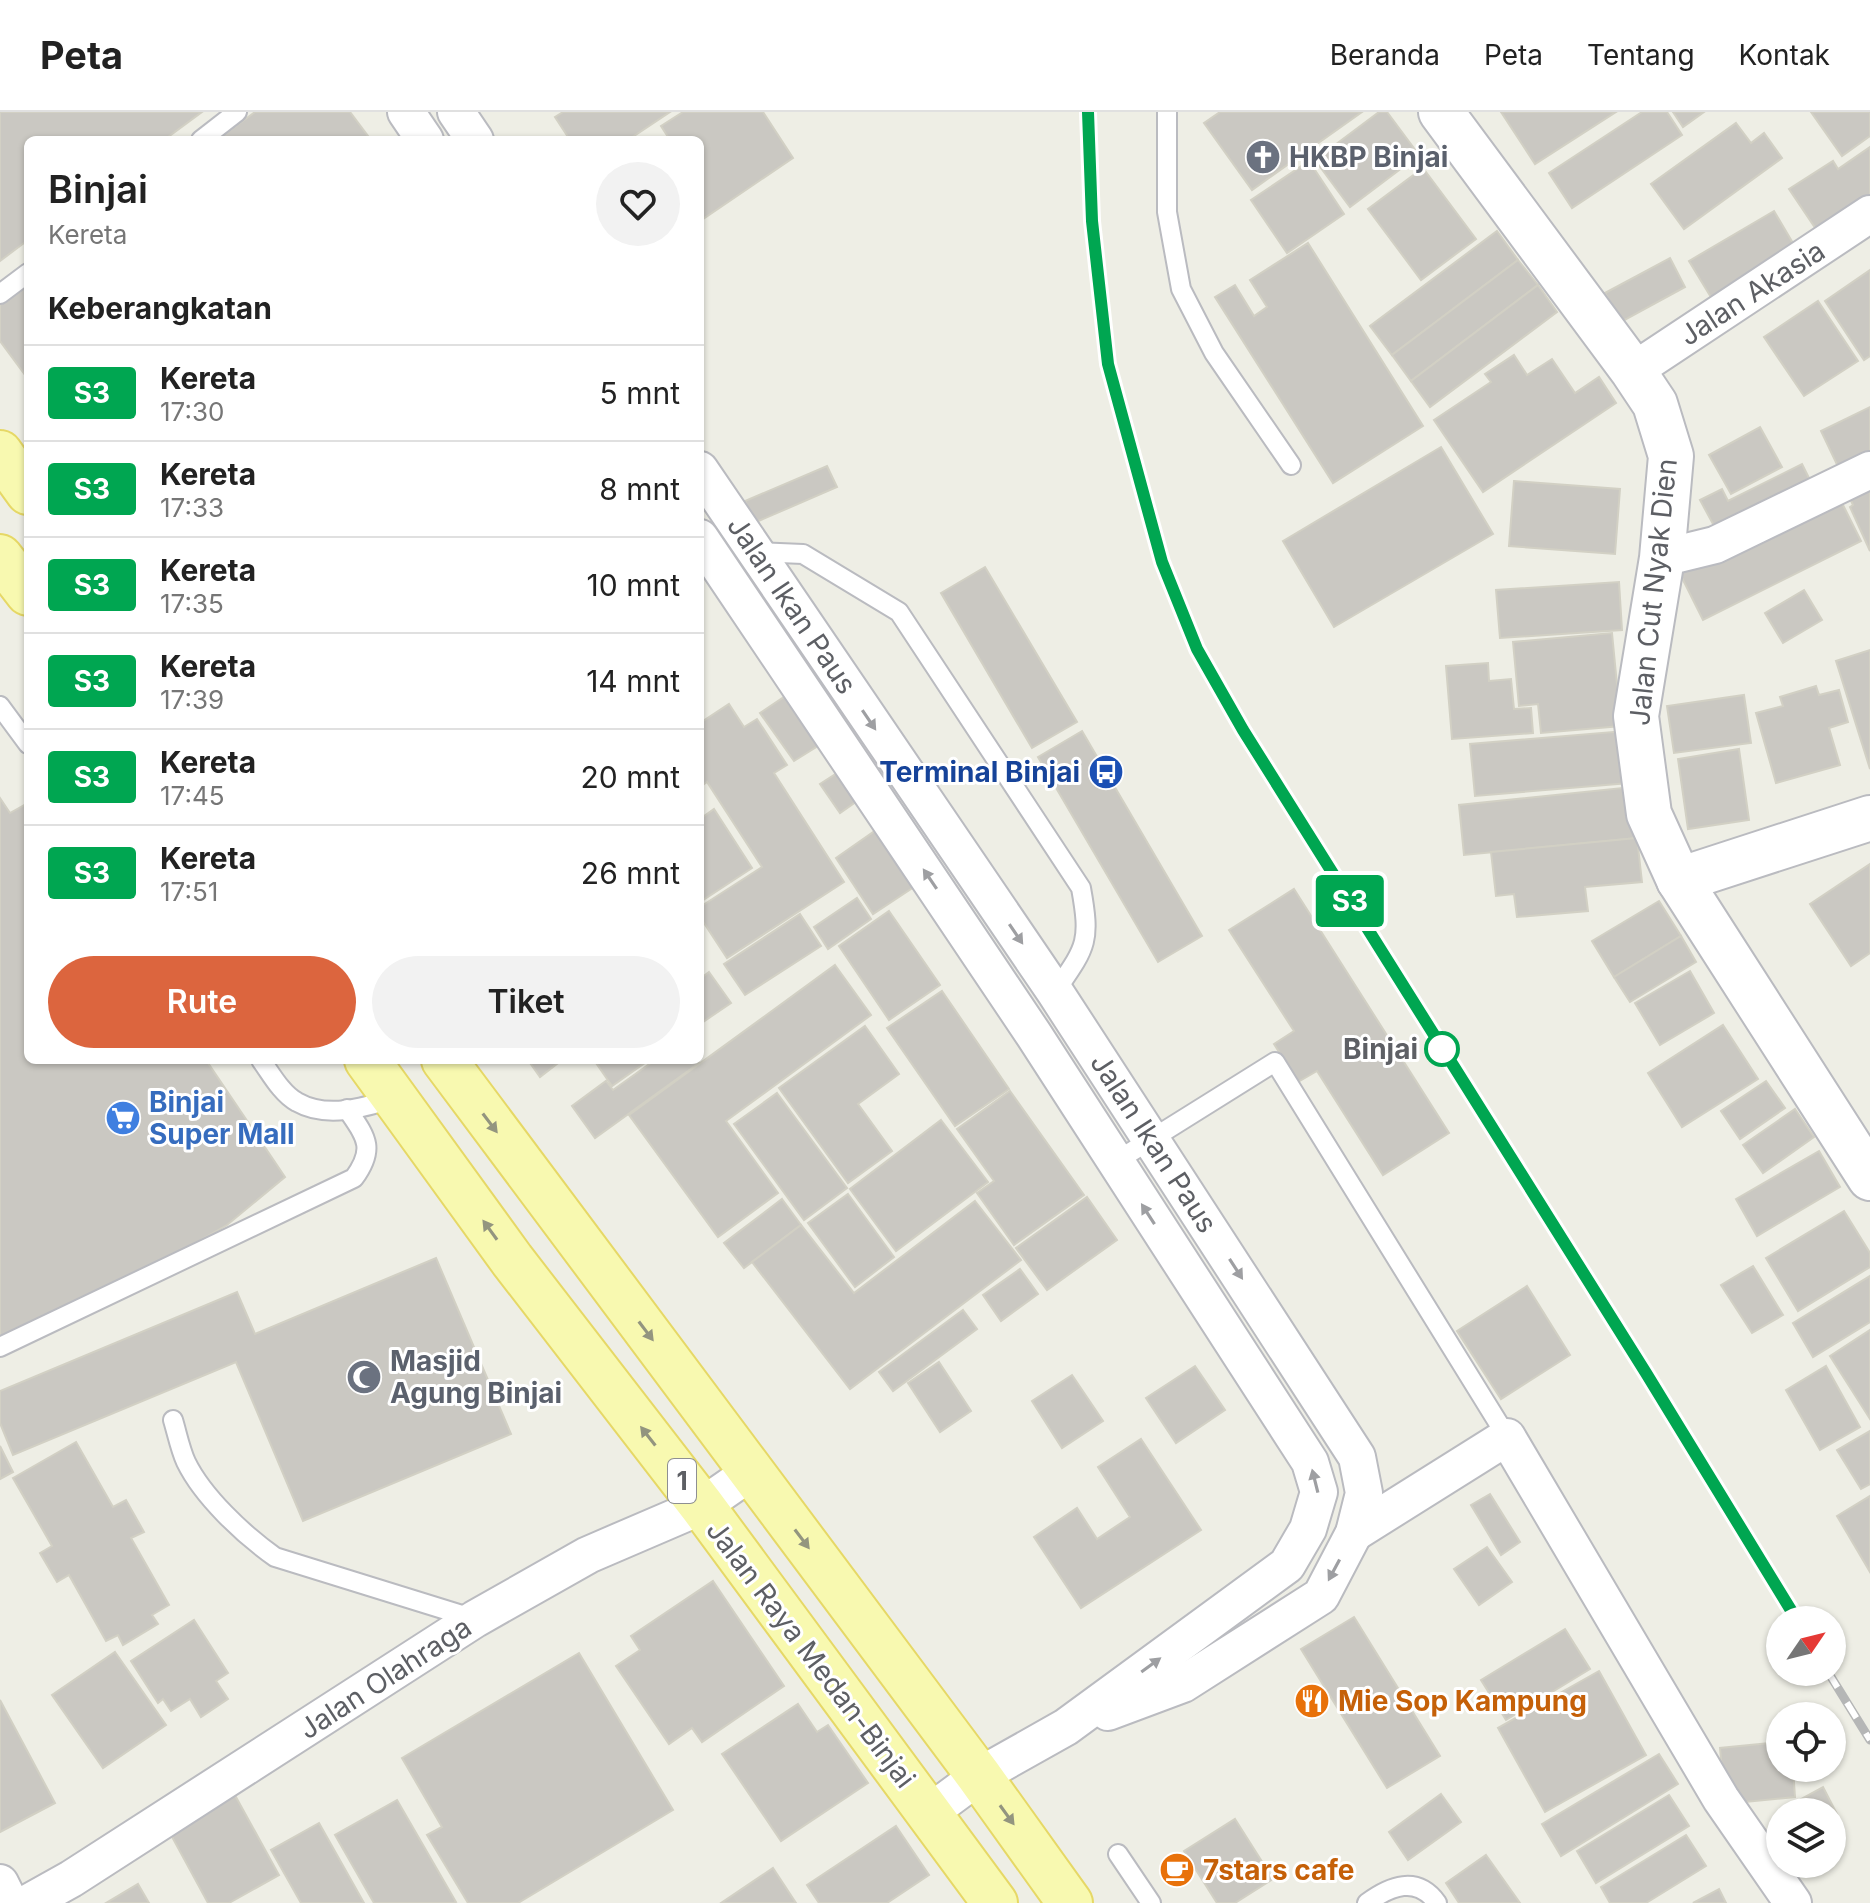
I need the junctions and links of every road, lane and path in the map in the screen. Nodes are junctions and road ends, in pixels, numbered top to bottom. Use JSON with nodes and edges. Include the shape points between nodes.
{"nodes":[{"id":1,"x":237,"y":112,"type":"edge"},
{"id":2,"x":406,"y":112,"type":"edge"},
{"id":3,"x":456,"y":112,"type":"edge"},
{"id":4,"x":1167,"y":112,"type":"edge"},
{"id":5,"x":1441,"y":112,"type":"edge"},
{"id":6,"x":206,"y":136,"type":"edge"},
{"id":7,"x":422,"y":136,"type":"edge"},
{"id":8,"x":472,"y":136,"type":"edge"},
{"id":9,"x":1870,"y":214,"type":"edge"},
{"id":10,"x":24,"y":276,"type":"edge"},
{"id":11,"x":0,"y":294,"type":"edge"},
{"id":12,"x":1633,"y":371,"type":"junction"},
{"id":13,"x":0,"y":453,"type":"edge"},
{"id":14,"x":1291,"y":465,"type":"dead end"},
{"id":15,"x":1870,"y":470,"type":"edge"},
{"id":16,"x":704,"y":476,"type":"edge"},
{"id":17,"x":24,"y":486,"type":"edge"},
{"id":18,"x":704,"y":544,"type":"edge"},
{"id":19,"x":756,"y":552,"type":"junction"},
{"id":20,"x":1662,"y":558,"type":"junction"},
{"id":21,"x":0,"y":706,"type":"edge"},
{"id":22,"x":24,"y":739,"type":"edge"},
{"id":23,"x":903,"y":770,"type":"junction"},
{"id":24,"x":872,"y":794,"type":"junction"},
{"id":25,"x":1870,"y":818,"type":"edge"},
{"id":26,"x":1679,"y":880,"type":"junction"},
{"id":27,"x":1055,"y":992,"type":"junction"},
{"id":28,"x":264,"y":1064,"type":"edge"},
{"id":29,"x":370,"y":1064,"type":"edge"},
{"id":30,"x":447,"y":1064,"type":"edge"},
{"id":31,"x":394,"y":1098,"type":"junction"},
{"id":32,"x":347,"y":1109,"type":"junction"},
{"id":33,"x":1152,"y":1139,"type":"junction"},
{"id":34,"x":1115,"y":1162,"type":"junction"},
{"id":35,"x":1870,"y":1178,"type":"edge"},
{"id":36,"x":0,"y":1347,"type":"edge"},
{"id":37,"x":173,"y":1420,"type":"dead end"},
{"id":38,"x":1507,"y":1437,"type":"junction"},
{"id":39,"x":751,"y":1472,"type":"junction"},
{"id":40,"x":702,"y":1506,"type":"junction"},
{"id":41,"x":1354,"y":1533,"type":"junction"},
{"id":42,"x":475,"y":1619,"type":"junction"},
{"id":43,"x":1066,"y":1727,"type":"junction"},
{"id":44,"x":979,"y":1776,"type":"junction"},
{"id":45,"x":929,"y":1813,"type":"junction"},
{"id":46,"x":1118,"y":1854,"type":"dead end"},
{"id":47,"x":0,"y":1883,"type":"edge"},
{"id":48,"x":78,"y":1891,"type":"edge"},
{"id":49,"x":10,"y":1903,"type":"edge"},
{"id":50,"x":28,"y":1903,"type":"edge"},
{"id":51,"x":995,"y":1903,"type":"edge"},
{"id":52,"x":1070,"y":1903,"type":"edge"},
{"id":53,"x":1151,"y":1903,"type":"edge"},
{"id":54,"x":1367,"y":1903,"type":"edge"},
{"id":55,"x":1437,"y":1903,"type":"edge"},
{"id":56,"x":1793,"y":1903,"type":"edge"}],
"edges":[{"from":1,"to":6,"type":"lane"},
{"from":2,"to":7,"type":"street"},
{"from":3,"to":8,"type":"street"},
{"from":4,"to":14,"type":"lane","via":[[1167,212],[1181,289],[1214,353]]},
{"from":5,"to":12,"type":"street","name":"Jalan Cut Nyak Dien"},
{"from":9,"to":12,"type":"street","name":"Jalan Akasia"},
{"from":10,"to":11,"type":"lane"},
{"from":12,"to":20,"type":"street","name":"Jalan Cut Nyak Dien","via":[[1655,404],[1671,456]]},
{"from":13,"to":17,"type":"main road"},
{"from":15,"to":20,"type":"street","via":[[1715,545]]},
{"from":16,"to":19,"type":"street","name":"Jalan Ikan Paus"},
{"from":18,"to":24,"type":"street","name":"Jalan Ikan Paus"},
{"from":19,"to":23,"type":"street","name":"Jalan Ikan Paus","one_way":true},
{"from":19,"to":27,"type":"lane","via":[[803,554],[899,612],[1081,888],[1088,926],[1081,955]]},
{"from":20,"to":26,"type":"street","name":"Jalan Cut Nyak Dien","via":[[1636,716],[1649,814]]},
{"from":21,"to":22,"type":"lane"},
{"from":23,"to":24,"type":"street"},
{"from":23,"to":27,"type":"street","name":"Jalan Ikan Paus","one_way":true},
{"from":34,"to":24,"type":"street","name":"Jalan Ikan Paus","one_way":true},
{"from":25,"to":26,"type":"street"},
{"from":26,"to":35,"type":"street","name":"Jalan Cut Nyak Dien"},
{"from":27,"to":33,"type":"street","name":"Jalan Ikan Paus"},
{"from":28,"to":32,"type":"lane","via":[[295,1102],[324,1112]]},
{"from":29,"to":31,"type":"main road","name":"Jalan Raya Medan-Binjai","number":"1"},
{"from":30,"to":39,"type":"main road","number":"1","one_way":true},
{"from":31,"to":32,"type":"lane"},
{"from":40,"to":31,"type":"main road","name":"Jalan Raya Medan-Binjai","number":"1","one_way":true},
{"from":32,"to":36,"type":"lane","via":[[367,1140],[366,1162],[354,1178]]},
{"from":33,"to":34,"type":"lane"},
{"from":33,"to":38,"type":"lane","via":[[1275,1062]]},
{"from":33,"to":41,"type":"street","name":"Jalan Ikan Paus","one_way":true,"via":[[1357,1457],[1364,1493]]},
{"from":43,"to":34,"type":"street","name":"Jalan Ikan Paus","one_way":true,"via":[[1287,1565],[1308,1529],[1319,1492],[1310,1462]]},
{"from":37,"to":42,"type":"lane","via":[[186,1462],[206,1491],[251,1540],[275,1557]]},
{"from":38,"to":41,"type":"street"},
{"from":38,"to":56,"type":"street","via":[[1721,1799]]},
{"from":39,"to":40,"type":"street","name":"Jalan Olahraga"},
{"from":39,"to":44,"type":"main road","number":"1","one_way":true},
{"from":40,"to":42,"type":"street","name":"Jalan Olahraga","via":[[588,1555]]},
{"from":40,"to":45,"type":"main road","name":"Jalan Raya Medan-Binjai","number":"1"},
{"from":41,"to":43,"type":"street","name":"Jalan Ikan Paus","one_way":true,"via":[[1321,1596],[1183,1684]]},
{"from":42,"to":48,"type":"street","name":"Jalan Olahraga"},
{"from":43,"to":44,"type":"street","name":"Jalan Ikan Paus"},
{"from":44,"to":45,"type":"street","name":"Jalan Ikan Paus"},
{"from":44,"to":52,"type":"main road","number":"1","one_way":true},
{"from":45,"to":51,"type":"main road","name":"Jalan Raya Medan-Binjai","number":"1"},
{"from":46,"to":53,"type":"lane"},
{"from":47,"to":49,"type":"street"},
{"from":48,"to":50,"type":"street","name":"Jalan Olahraga"},
{"from":54,"to":55,"type":"lane","via":[[1401,1884],[1418,1888]]}]}
